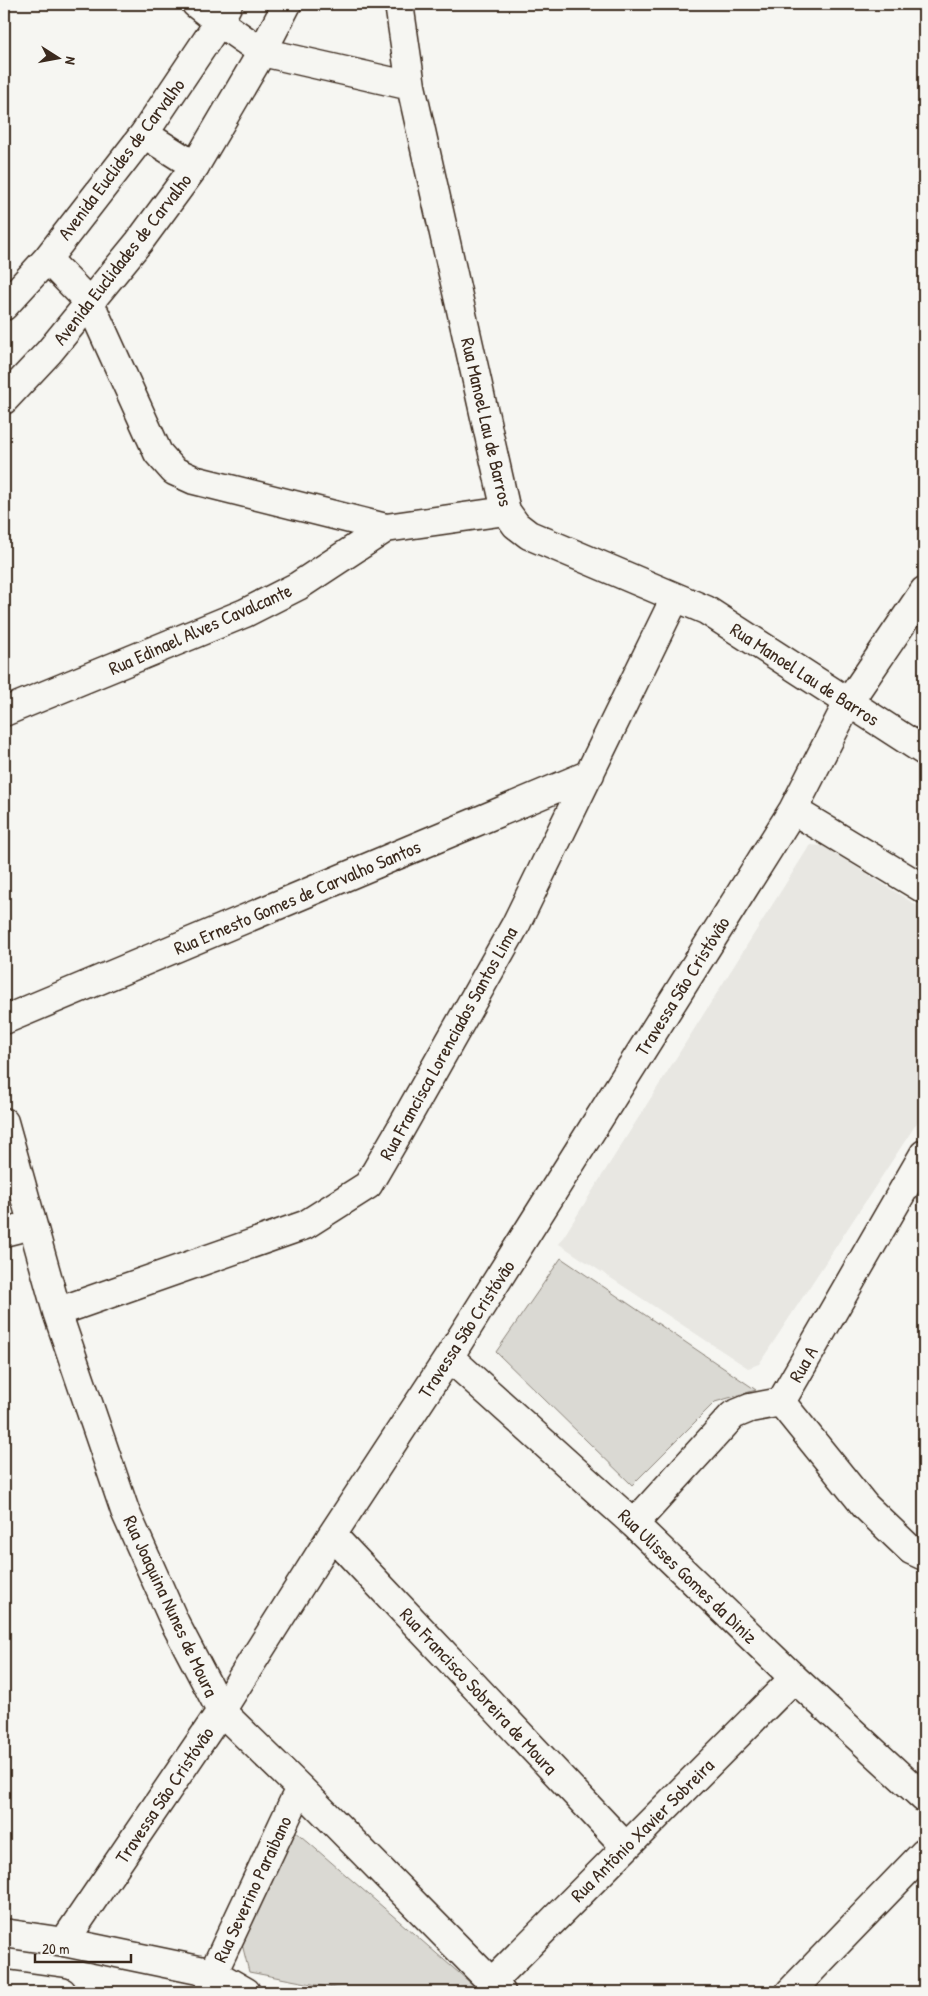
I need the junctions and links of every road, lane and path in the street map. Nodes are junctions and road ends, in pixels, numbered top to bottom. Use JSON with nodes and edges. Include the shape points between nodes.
{"nodes":[{"id":1,"x":196,"y":4,"type":"edge"},
{"id":2,"x":287,"y":4,"type":"edge"},
{"id":3,"x":399,"y":4,"type":"edge"},
{"id":4,"x":223,"y":13,"type":"edge"},
{"id":5,"x":262,"y":52,"type":"junction"},
{"id":6,"x":411,"y":86,"type":"junction"},
{"id":7,"x":144,"y":134,"type":"junction"},
{"id":8,"x":195,"y":166,"type":"junction"},
{"id":9,"x":47,"y":259,"type":"junction"},
{"id":10,"x":90,"y":303,"type":"junction"},
{"id":11,"x":4,"y":306,"type":"edge"},
{"id":12,"x":4,"y":400,"type":"edge"},
{"id":13,"x":506,"y":511,"type":"junction"},
{"id":14,"x":386,"y":528,"type":"junction"},
{"id":15,"x":924,"y":591,"type":"edge"},
{"id":16,"x":675,"y":598,"type":"junction"},
{"id":17,"x":848,"y":704,"type":"junction"},
{"id":18,"x":4,"y":712,"type":"edge"},
{"id":19,"x":924,"y":752,"type":"edge"},
{"id":20,"x":590,"y":774,"type":"junction"},
{"id":21,"x":793,"y":810,"type":"junction"},
{"id":22,"x":924,"y":889,"type":"edge"},
{"id":23,"x":4,"y":1020,"type":"edge"},
{"id":24,"x":4,"y":1122,"type":"edge"},
{"id":25,"x":924,"y":1154,"type":"edge"},
{"id":26,"x":916,"y":1183,"type":"edge"},
{"id":27,"x":32,"y":1225,"type":"junction"},
{"id":28,"x":4,"y":1232,"type":"edge"},
{"id":29,"x":57,"y":1312,"type":"junction"},
{"id":30,"x":449,"y":1358,"type":"junction"},
{"id":31,"x":781,"y":1402,"type":"junction"},
{"id":32,"x":634,"y":1524,"type":"junction"},
{"id":33,"x":332,"y":1535,"type":"junction"},
{"id":34,"x":924,"y":1556,"type":"edge"},
{"id":35,"x":794,"y":1678,"type":"junction"},
{"id":36,"x":221,"y":1711,"type":"junction"},
{"id":37,"x":300,"y":1788,"type":"junction"},
{"id":38,"x":924,"y":1798,"type":"edge"},
{"id":39,"x":626,"y":1846,"type":"junction"},
{"id":40,"x":924,"y":1853,"type":"edge"},
{"id":41,"x":4,"y":1934,"type":"edge"},
{"id":42,"x":64,"y":1942,"type":"junction"},
{"id":43,"x":211,"y":1982,"type":"edge"},
{"id":44,"x":4,"y":1984,"type":"edge"},
{"id":45,"x":496,"y":1988,"type":"edge"},
{"id":46,"x":62,"y":1992,"type":"edge"},
{"id":47,"x":246,"y":1992,"type":"edge"},
{"id":48,"x":790,"y":1992,"type":"edge"}],
"edges":[{"from":1,"to":4,"type":"main road"},
{"from":2,"to":5,"type":"main road","name":"Avenida Euclidades de Carvalho"},
{"from":3,"to":6,"type":"main road","name":"Rua Manoel Lau de Barros"},
{"from":4,"to":5,"type":"main road"},
{"from":4,"to":7,"type":"main road","name":"Avenida Euclides de Carvalho"},
{"from":5,"to":6,"type":"main road"},
{"from":5,"to":8,"type":"main road","name":"Avenida Euclidades de Carvalho"},
{"from":6,"to":13,"type":"main road","name":"Rua Manoel Lau de Barros"},
{"from":7,"to":8,"type":"main road"},
{"from":7,"to":9,"type":"main road","name":"Avenida Euclides de Carvalho"},
{"from":8,"to":10,"type":"main road","name":"Avenida Euclidades de Carvalho"},
{"from":9,"to":10,"type":"main road"},
{"from":9,"to":11,"type":"main road","name":"Avenida Euclides de Carvalho"},
{"from":10,"to":12,"type":"main road","name":"Avenida Euclidades de Carvalho"},
{"from":10,"to":14,"type":"main road","via":[[158,453],[174,471],[194,480]]},
{"from":13,"to":14,"type":"main road","name":"Rua Edinael Alves Cavalcante"},
{"from":13,"to":16,"type":"main road","name":"Rua Manoel Lau de Barros","via":[[529,535]]},
{"from":14,"to":18,"type":"main road","name":"Rua Edinael Alves Cavalcante","via":[[298,586],[245,613]]},
{"from":15,"to":17,"type":"main road","name":"Travessa São Cristóvão"},
{"from":16,"to":17,"type":"main road","name":"Rua Manoel Lau de Barros","via":[[706,610]]},
{"from":16,"to":20,"type":"main road","name":"Rua Francisca Lorenciados Santos Lima"},
{"from":17,"to":19,"type":"main road","name":"Rua Manoel Lau de Barros"},
{"from":17,"to":21,"type":"main road","name":"Travessa São Cristóvão"},
{"from":20,"to":23,"type":"main road","name":"Rua Ernesto Gomes de Carvalho Santos"},
{"from":20,"to":29,"type":"main road","name":"Rua Francisca Lorenciados Santos Lima","via":[[516,924],[368,1185],[305,1225]]},
{"from":21,"to":22,"type":"main road"},
{"from":21,"to":30,"type":"main road","name":"Travessa São Cristóvão"},
{"from":24,"to":27,"type":"main road","name":"Rua Joaquina Nunes de Moura"},
{"from":25,"to":26,"type":"main road","name":"Rua A"},
{"from":26,"to":31,"type":"main road","name":"Rua A"},
{"from":27,"to":28,"type":"main road"},
{"from":27,"to":29,"type":"main road","name":"Rua Joaquina Nunes de Moura"},
{"from":29,"to":36,"type":"main road","name":"Rua Joaquina Nunes de Moura","via":[[125,1510],[175,1623]]},
{"from":30,"to":32,"type":"main road","name":"Rua Ulisses Gomes da Diniz"},
{"from":30,"to":33,"type":"main road","name":"Travessa São Cristóvão"},
{"from":31,"to":32,"type":"main road","name":"Rua A","via":[[733,1415]]},
{"from":31,"to":34,"type":"main road","via":[[865,1506],[911,1550]]},
{"from":32,"to":35,"type":"main road","name":"Rua Ulisses Gomes da Diniz"},
{"from":33,"to":36,"type":"main road","name":"Travessa São Cristóvão"},
{"from":33,"to":39,"type":"main road","name":"Rua Francisco Sobreira de Moura"},
{"from":35,"to":38,"type":"main road","name":"Rua Ulisses Gomes da Diniz"},
{"from":35,"to":39,"type":"main road","name":"Rua Antônio Xavier Sobreira"},
{"from":36,"to":37,"type":"main road","name":"Rua Joaquina Nunes de Moura"},
{"from":36,"to":42,"type":"main road","name":"Travessa São Cristóvão"},
{"from":37,"to":43,"type":"main road","name":"Rua Severino Paraibano"},
{"from":37,"to":45,"type":"main road","name":"Rua Joaquina Nunes de Moura"},
{"from":39,"to":45,"type":"main road","name":"Rua Antônio Xavier Sobreira"},
{"from":40,"to":48,"type":"main road"},
{"from":41,"to":42,"type":"main road"},
{"from":42,"to":43,"type":"main road"},
{"from":43,"to":47,"type":"main road"},
{"from":44,"to":46,"type":"main road"}]}
